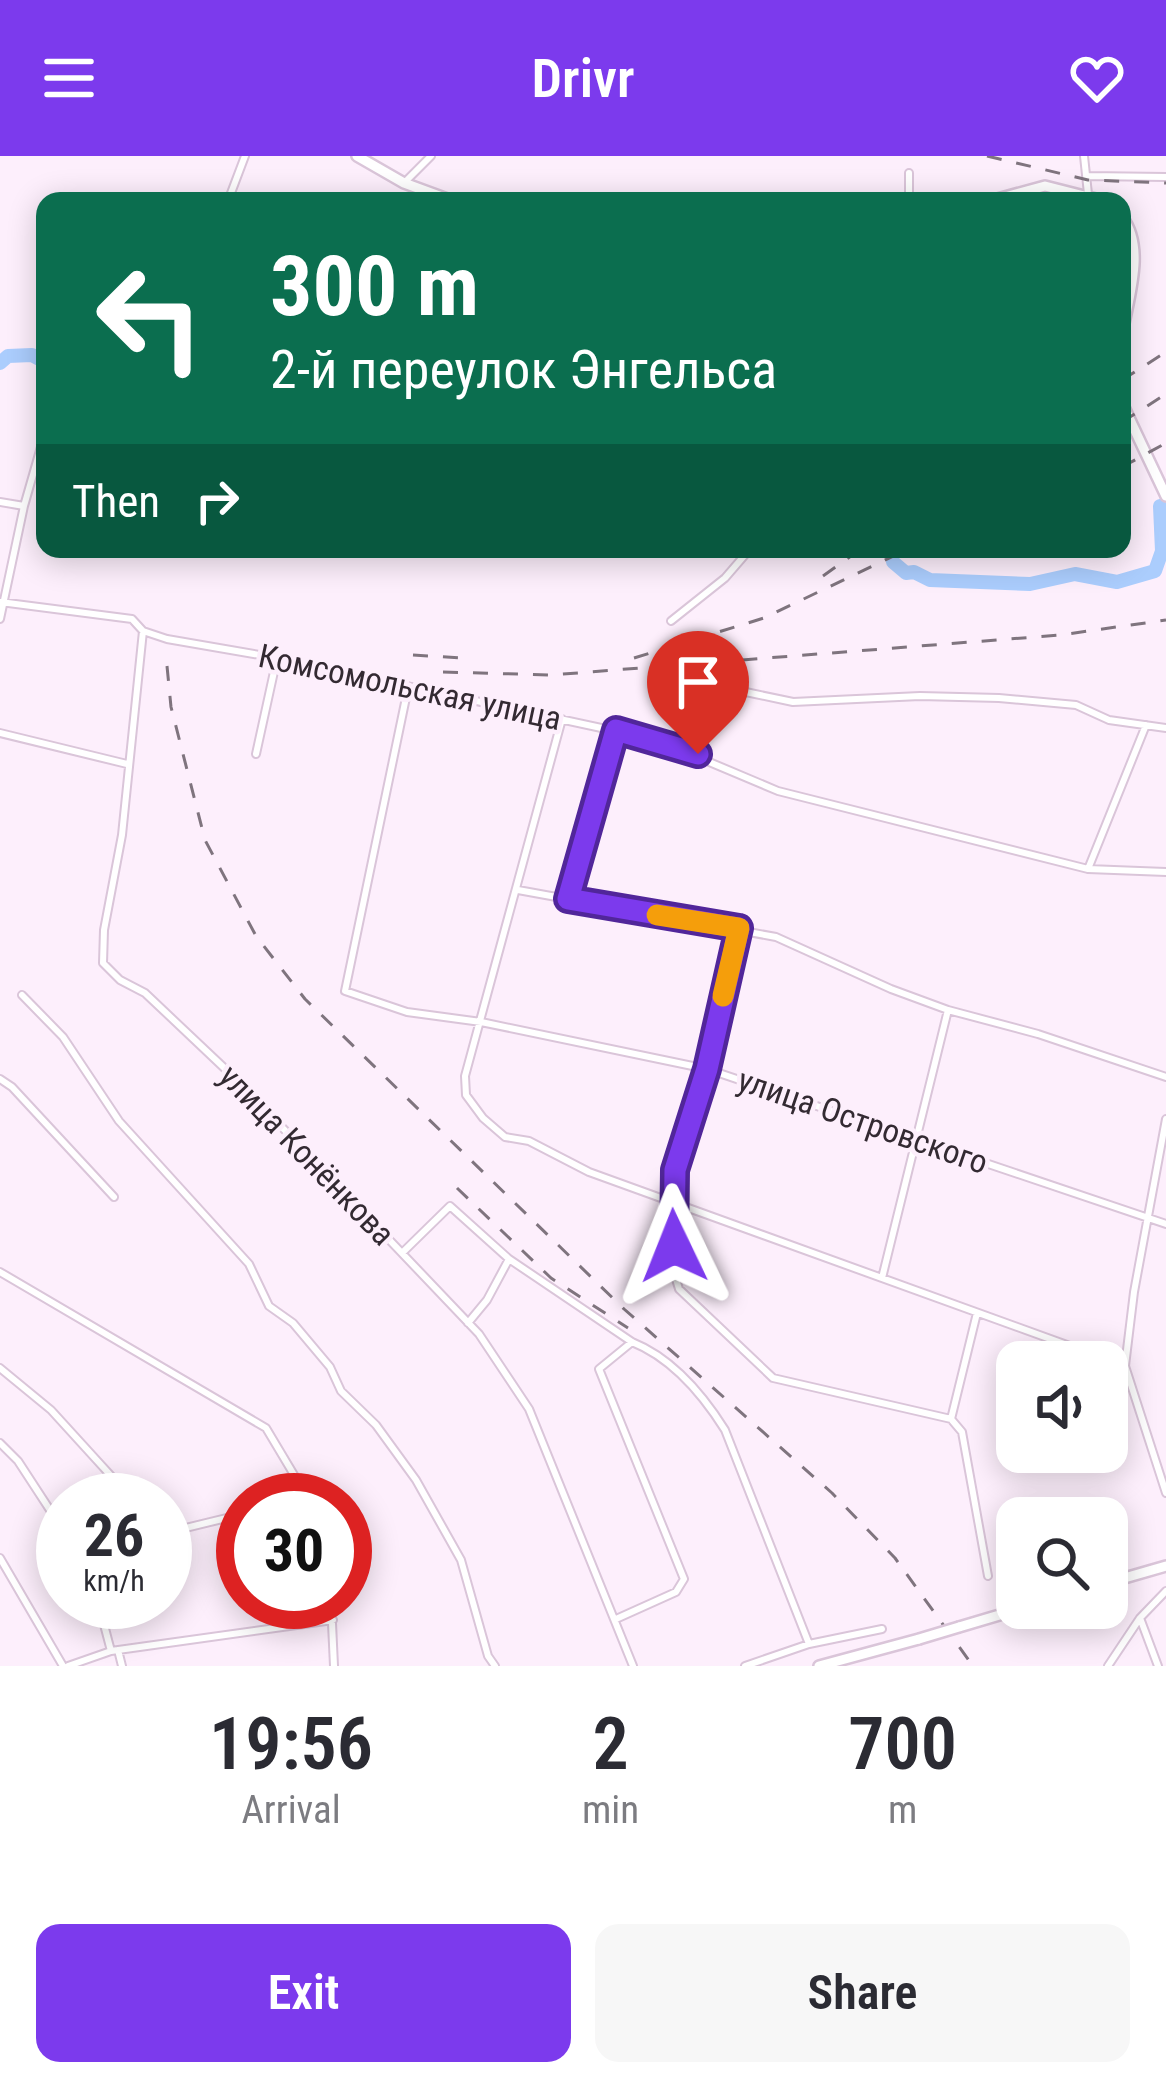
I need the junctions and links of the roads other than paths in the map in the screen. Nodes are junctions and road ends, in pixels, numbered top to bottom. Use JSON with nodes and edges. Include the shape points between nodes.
{"nodes":[{"id":1,"x":245,"y":156,"type":"edge"},
{"id":2,"x":357,"y":156,"type":"edge"},
{"id":3,"x":431,"y":156,"type":"edge"},
{"id":4,"x":1084,"y":156,"type":"edge"},
{"id":5,"x":909,"y":173,"type":"dead end"},
{"id":6,"x":1088,"y":176,"type":"junction"},
{"id":7,"x":1166,"y":176,"type":"edge"},
{"id":8,"x":404,"y":183,"type":"junction"},
{"id":9,"x":231,"y":192,"type":"edge"},
{"id":10,"x":428,"y":192,"type":"edge"},
{"id":11,"x":909,"y":192,"type":"edge"},
{"id":12,"x":1023,"y":192,"type":"edge"},
{"id":13,"x":1077,"y":192,"type":"edge"},
{"id":14,"x":1088,"y":192,"type":"edge"},
{"id":15,"x":1131,"y":229,"type":"edge"},
{"id":16,"x":1131,"y":280,"type":"edge"},
{"id":17,"x":1131,"y":423,"type":"edge"},
{"id":18,"x":36,"y":464,"type":"edge"},
{"id":19,"x":1166,"y":496,"type":"edge"},
{"id":20,"x":0,"y":502,"type":"edge"},
{"id":21,"x":24,"y":506,"type":"junction"},
{"id":22,"x":742,"y":558,"type":"edge"},
{"id":23,"x":2,"y":603,"type":"edge"},
{"id":24,"x":0,"y":619,"type":"edge"},
{"id":25,"x":671,"y":621,"type":"dead end"},
{"id":26,"x":142,"y":631,"type":"junction"},
{"id":27,"x":277,"y":658,"type":"junction"},
{"id":28,"x":408,"y":688,"type":"junction"},
{"id":29,"x":741,"y":691,"type":"dead end"},
{"id":30,"x":562,"y":719,"type":"junction"},
{"id":31,"x":1146,"y":725,"type":"junction"},
{"id":32,"x":1166,"y":728,"type":"edge"},
{"id":33,"x":616,"y":730,"type":"junction"},
{"id":34,"x":0,"y":733,"type":"edge"},
{"id":35,"x":256,"y":754,"type":"dead end"},
{"id":36,"x":127,"y":764,"type":"junction"},
{"id":37,"x":1088,"y":869,"type":"junction"},
{"id":38,"x":1166,"y":872,"type":"edge"},
{"id":39,"x":518,"y":890,"type":"junction"},
{"id":40,"x":568,"y":899,"type":"junction"},
{"id":41,"x":739,"y":928,"type":"junction"},
{"id":42,"x":22,"y":995,"type":"dead end"},
{"id":43,"x":948,"y":1010,"type":"junction"},
{"id":44,"x":481,"y":1022,"type":"junction"},
{"id":45,"x":707,"y":1069,"type":"junction"},
{"id":46,"x":1166,"y":1077,"type":"edge"},
{"id":47,"x":0,"y":1079,"type":"edge"},
{"id":48,"x":1166,"y":1119,"type":"edge"},
{"id":49,"x":918,"y":1139,"type":"junction"},
{"id":50,"x":114,"y":1197,"type":"dead end"},
{"id":51,"x":675,"y":1204,"type":"junction"},
{"id":52,"x":1149,"y":1218,"type":"junction"},
{"id":53,"x":1166,"y":1224,"type":"edge"},
{"id":54,"x":402,"y":1253,"type":"junction"},
{"id":55,"x":509,"y":1259,"type":"junction"},
{"id":56,"x":0,"y":1272,"type":"edge"},
{"id":57,"x":882,"y":1278,"type":"junction"},
{"id":58,"x":977,"y":1313,"type":"junction"},
{"id":59,"x":468,"y":1323,"type":"junction"},
{"id":60,"x":1055,"y":1341,"type":"edge"},
{"id":61,"x":632,"y":1342,"type":"junction"},
{"id":62,"x":1128,"y":1348,"type":"edge"},
{"id":63,"x":0,"y":1368,"type":"edge"},
{"id":64,"x":1128,"y":1375,"type":"edge"},
{"id":65,"x":951,"y":1419,"type":"junction"},
{"id":66,"x":0,"y":1444,"type":"edge"},
{"id":67,"x":108,"y":1473,"type":"edge"},
{"id":68,"x":292,"y":1473,"type":"edge"},
{"id":69,"x":36,"y":1489,"type":"edge"},
{"id":70,"x":1166,"y":1493,"type":"edge"},
{"id":71,"x":0,"y":1558,"type":"edge"},
{"id":72,"x":1166,"y":1566,"type":"edge"},
{"id":73,"x":988,"y":1576,"type":"dead end"},
{"id":74,"x":1128,"y":1577,"type":"edge"},
{"id":75,"x":1166,"y":1592,"type":"edge"},
{"id":76,"x":996,"y":1616,"type":"edge"},
{"id":77,"x":616,"y":1618,"type":"junction"},
{"id":78,"x":1141,"y":1618,"type":"junction"},
{"id":79,"x":108,"y":1629,"type":"edge"},
{"id":80,"x":263,"y":1629,"type":"edge"},
{"id":81,"x":333,"y":1629,"type":"edge"},
{"id":82,"x":882,"y":1629,"type":"dead end"},
{"id":83,"x":809,"y":1644,"type":"junction"},
{"id":84,"x":115,"y":1650,"type":"junction"},
{"id":85,"x":66,"y":1666,"type":"edge"},
{"id":86,"x":122,"y":1666,"type":"edge"},
{"id":87,"x":334,"y":1666,"type":"edge"},
{"id":88,"x":495,"y":1666,"type":"edge"},
{"id":89,"x":633,"y":1666,"type":"edge"},
{"id":90,"x":745,"y":1666,"type":"edge"},
{"id":91,"x":819,"y":1666,"type":"edge"},
{"id":92,"x":1108,"y":1666,"type":"edge"},
{"id":93,"x":1158,"y":1666,"type":"edge"}],
"edges":[{"from":1,"to":9,"type":"street"},
{"from":2,"to":8,"type":"street"},
{"from":3,"to":8,"type":"street"},
{"from":4,"to":6,"type":"street"},
{"from":5,"to":11,"type":"street"},
{"from":6,"to":7,"type":"street"},
{"from":6,"to":14,"type":"street"},
{"from":8,"to":10,"type":"street"},
{"from":12,"to":13,"type":"street"},
{"from":15,"to":16,"type":"street"},
{"from":17,"to":19,"type":"street"},
{"from":18,"to":21,"type":"street"},
{"from":20,"to":21,"type":"street"},
{"from":21,"to":23,"type":"street"},
{"from":22,"to":25,"type":"street"},
{"from":23,"to":24,"type":"street"},
{"from":23,"to":26,"type":"street","name":"Комсомольская улица","via":[[132,619]]},
{"from":26,"to":27,"type":"street","name":"Комсомольская улица"},
{"from":26,"to":36,"type":"street","name":"улица Конёнкова"},
{"from":27,"to":28,"type":"street","name":"Комсомольская улица"},
{"from":27,"to":35,"type":"street"},
{"from":28,"to":30,"type":"street","name":"Комсомольская улица"},
{"from":28,"to":44,"type":"street","name":"улица Островского","via":[[346,991],[407,1012]]},
{"from":29,"to":31,"type":"street","via":[[793,702],[999,698],[1076,705]]},
{"from":30,"to":33,"type":"street","name":"Комсомольская улица"},
{"from":30,"to":39,"type":"street"},
{"from":31,"to":32,"type":"street"},
{"from":31,"to":37,"type":"street"},
{"from":33,"to":37,"type":"street","name":"Комсомольская улица","via":[[698,754],[778,791]]},
{"from":33,"to":40,"type":"street"},
{"from":34,"to":36,"type":"street"},
{"from":36,"to":54,"type":"street","name":"улица Конёнкова","via":[[103,963],[238,1081]]},
{"from":37,"to":38,"type":"street","name":"Комсомольская улица"},
{"from":39,"to":40,"type":"street"},
{"from":39,"to":44,"type":"street"},
{"from":40,"to":41,"type":"street"},
{"from":41,"to":43,"type":"street"},
{"from":41,"to":45,"type":"street"},
{"from":42,"to":88,"type":"street","via":[[63,1036],[119,1121],[249,1264],[269,1306],[330,1366],[416,1480],[461,1560]]},
{"from":43,"to":46,"type":"street"},
{"from":43,"to":49,"type":"street"},
{"from":44,"to":45,"type":"street","name":"улица Островского"},
{"from":44,"to":51,"type":"street","via":[[465,1076],[466,1095],[483,1118],[506,1137]]},
{"from":45,"to":49,"type":"street","name":"улица Островского"},
{"from":45,"to":51,"type":"street","via":[[675,1170]]},
{"from":47,"to":50,"type":"street"},
{"from":48,"to":52,"type":"street"},
{"from":49,"to":52,"type":"street","name":"улица Островского"},
{"from":49,"to":57,"type":"street"},
{"from":51,"to":57,"type":"street"},
{"from":51,"to":65,"type":"street","via":[[679,1289],[773,1378]]},
{"from":52,"to":53,"type":"street","name":"улица Островского"},
{"from":52,"to":62,"type":"street"},
{"from":54,"to":55,"type":"street","via":[[449,1206]]},
{"from":54,"to":59,"type":"street","name":"улица Конёнкова"},
{"from":55,"to":59,"type":"street"},
{"from":55,"to":61,"type":"street"},
{"from":56,"to":68,"type":"street","via":[[266,1428]]},
{"from":57,"to":58,"type":"street"},
{"from":58,"to":60,"type":"street"},
{"from":58,"to":65,"type":"street"},
{"from":59,"to":77,"type":"street","name":"улица Конёнкова","via":[[529,1409]]},
{"from":61,"to":77,"type":"street","via":[[599,1369],[684,1579],[676,1592]]},
{"from":61,"to":83,"type":"street","via":[[690,1383],[725,1430]]},
{"from":63,"to":67,"type":"street"},
{"from":64,"to":70,"type":"street"},
{"from":65,"to":73,"type":"street","via":[[962,1432]]},
{"from":66,"to":69,"type":"street"},
{"from":71,"to":85,"type":"street"},
{"from":72,"to":74,"type":"street"},
{"from":75,"to":78,"type":"street"},
{"from":76,"to":91,"type":"street","bridge":true},
{"from":77,"to":89,"type":"street","name":"улица Конёнкова"},
{"from":78,"to":92,"type":"street"},
{"from":78,"to":93,"type":"street"},
{"from":79,"to":84,"type":"street"},
{"from":80,"to":84,"type":"street"},
{"from":81,"to":87,"type":"street"},
{"from":82,"to":83,"type":"street"},
{"from":83,"to":90,"type":"street"},
{"from":84,"to":85,"type":"street"},
{"from":84,"to":86,"type":"street"}]}
